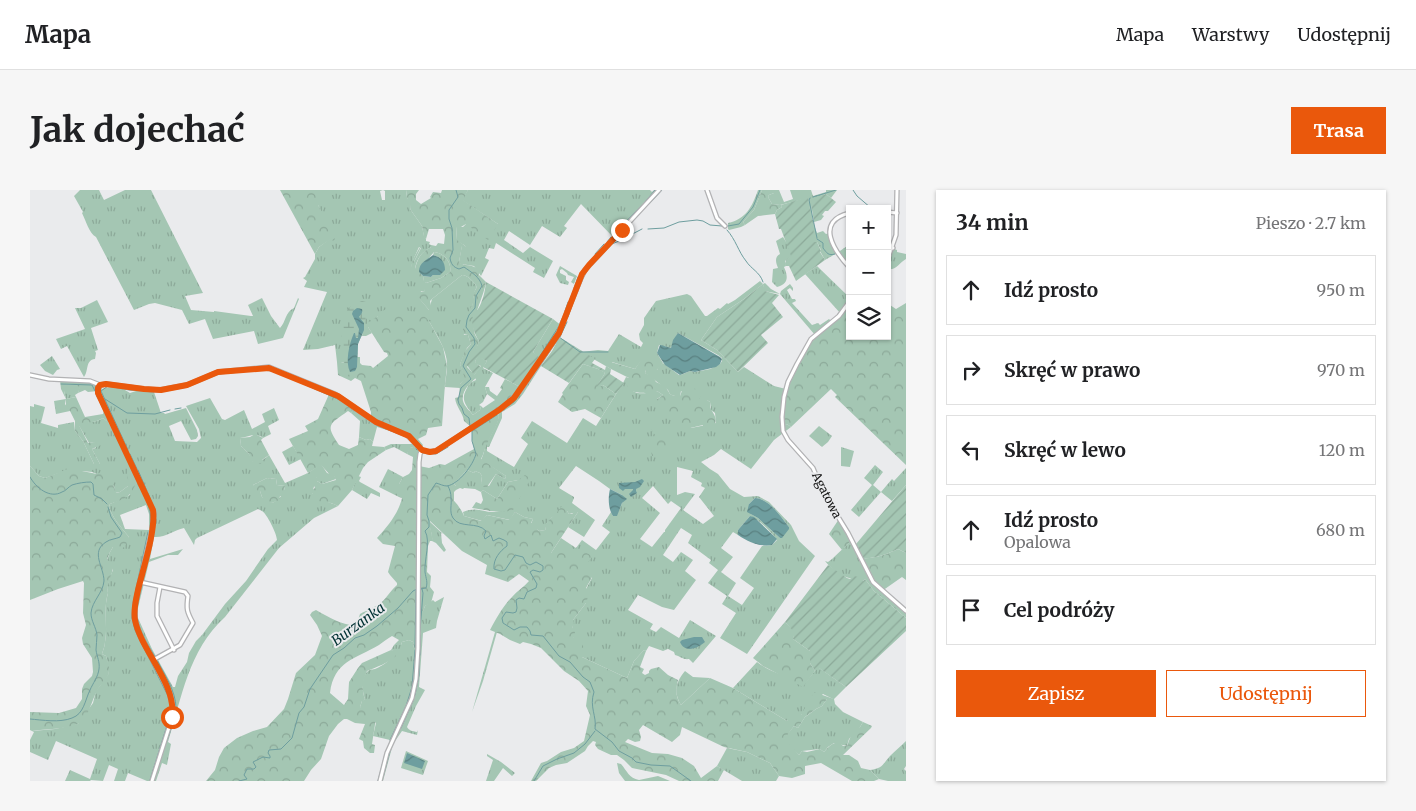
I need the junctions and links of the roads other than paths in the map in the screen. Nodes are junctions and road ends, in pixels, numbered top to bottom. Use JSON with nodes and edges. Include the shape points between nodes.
{"nodes":[{"id":1,"x":659,"y":190,"type":"edge"},
{"id":2,"x":707,"y":190,"type":"edge"},
{"id":3,"x":897,"y":190,"type":"edge"},
{"id":4,"x":891,"y":212,"type":"edge"},
{"id":5,"x":897,"y":213,"type":"junction"},
{"id":6,"x":846,"y":214,"type":"edge"},
{"id":7,"x":725,"y":226,"type":"dead end"},
{"id":8,"x":892,"y":248,"type":"edge"},
{"id":9,"x":846,"y":263,"type":"edge"},
{"id":10,"x":846,"y":306,"type":"edge"},
{"id":11,"x":30,"y":375,"type":"edge"},
{"id":12,"x":100,"y":385,"type":"junction"},
{"id":13,"x":422,"y":450,"type":"junction"},
{"id":14,"x":140,"y":582,"type":"junction"},
{"id":15,"x":160,"y":587,"type":"junction"},
{"id":16,"x":906,"y":611,"type":"edge"},
{"id":17,"x":174,"y":650,"type":"junction"},
{"id":18,"x":154,"y":660,"type":"junction"},
{"id":19,"x":152,"y":781,"type":"edge"},
{"id":20,"x":380,"y":781,"type":"edge"}],
"edges":[{"from":1,"to":13,"type":"street","via":[[580,278],[559,333],[518,394],[436,451]]},
{"from":2,"to":7,"type":"street","via":[[717,217]]},
{"from":3,"to":5,"type":"street"},
{"from":4,"to":5,"type":"street"},
{"from":5,"to":8,"type":"street"},
{"from":6,"to":9,"type":"street","via":[[839,216],[830,233],[835,250]]},
{"from":10,"to":16,"type":"street","name":"Agatowa","via":[[839,316],[811,339],[795,368],[783,404],[783,431],[813,468],[874,584]]},
{"from":11,"to":12,"type":"street","via":[[91,381]]},
{"from":12,"to":13,"type":"street","via":[[161,390],[187,385],[218,372],[269,368],[338,396],[376,422],[409,436]]},
{"from":12,"to":14,"type":"street","via":[[98,393],[153,510]]},
{"from":13,"to":20,"type":"street","via":[[419,462],[418,660],[415,688]]},
{"from":14,"to":15,"type":"street"},
{"from":14,"to":18,"type":"street","via":[[135,619]]},
{"from":15,"to":17,"type":"street","via":[[157,616]]},
{"from":15,"to":17,"type":"street","via":[[185,592],[188,596],[186,608],[193,623],[180,646]]},
{"from":17,"to":18,"type":"street"},
{"from":18,"to":19,"type":"street","via":[[170,693],[173,710]]}]}
